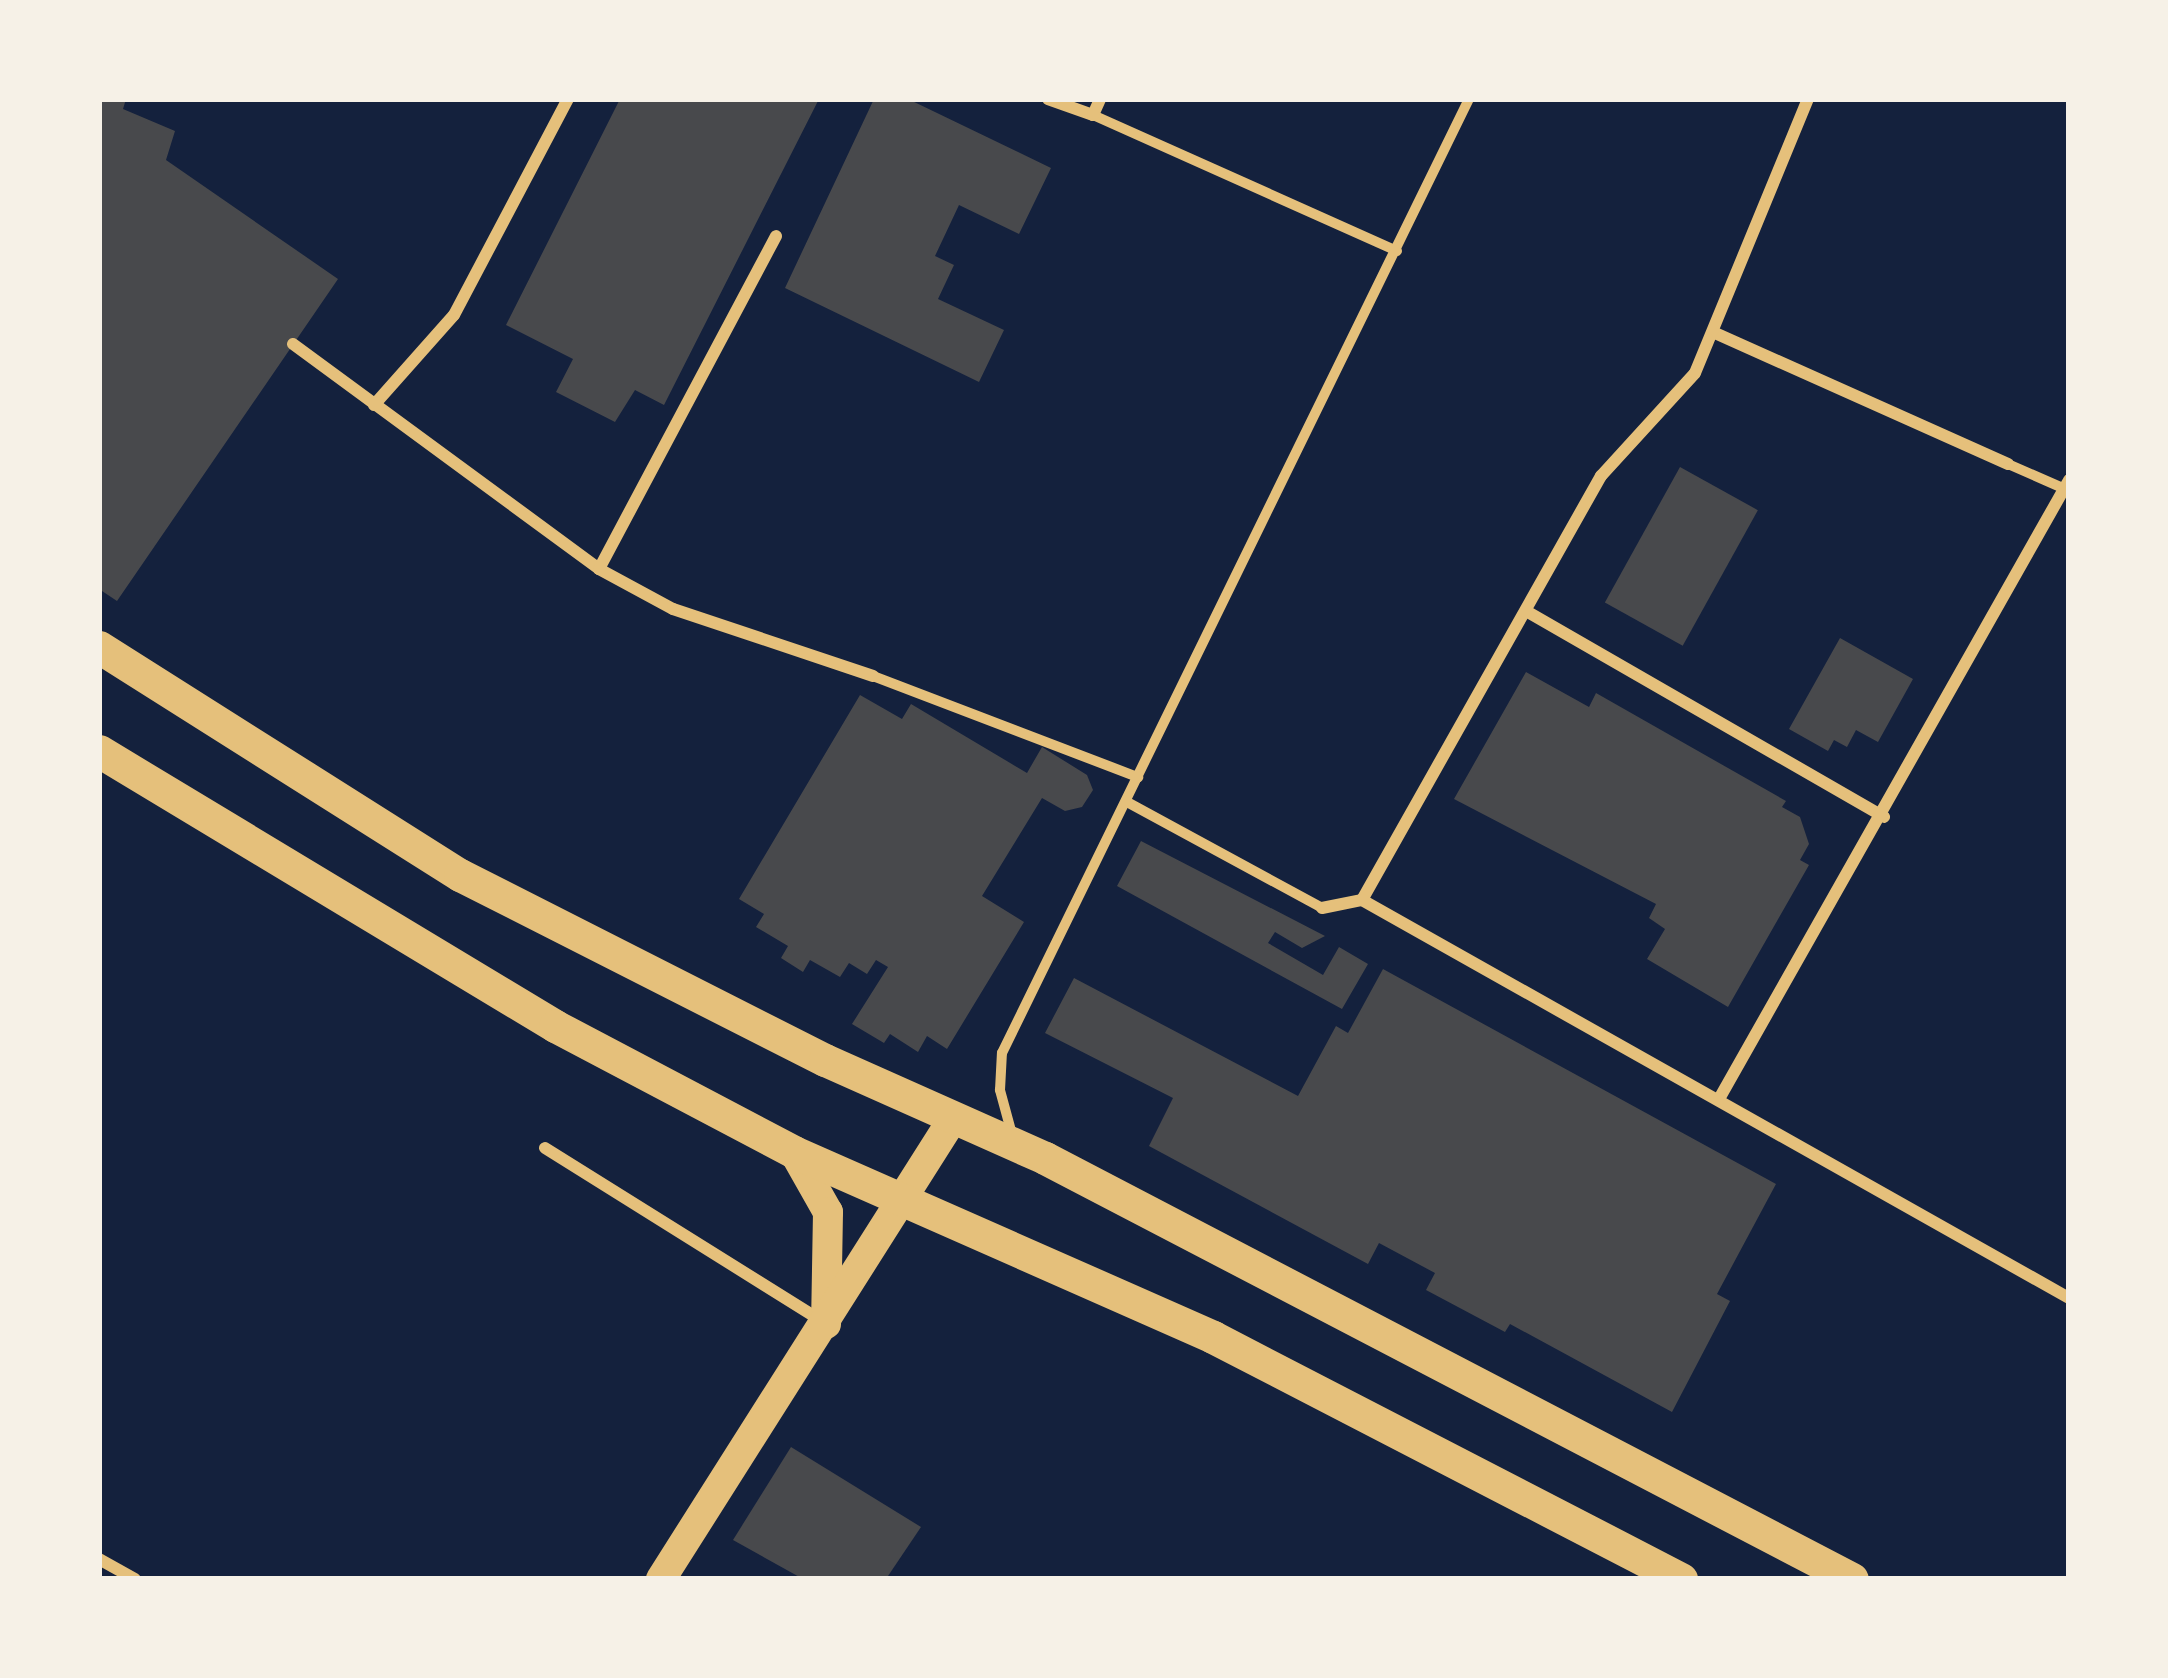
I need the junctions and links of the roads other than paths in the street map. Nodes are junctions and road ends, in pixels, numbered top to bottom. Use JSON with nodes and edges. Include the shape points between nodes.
{"nodes":[{"id":1,"x":568,"y":99,"type":"edge"},
{"id":2,"x":1048,"y":99,"type":"edge"},
{"id":3,"x":1100,"y":99,"type":"edge"},
{"id":4,"x":1469,"y":99,"type":"edge"},
{"id":5,"x":1808,"y":99,"type":"edge"},
{"id":6,"x":1093,"y":116,"type":"junction"},
{"id":7,"x":776,"y":236,"type":"dead end"},
{"id":8,"x":1397,"y":251,"type":"junction"},
{"id":9,"x":1715,"y":333,"type":"junction"},
{"id":10,"x":293,"y":344,"type":"dead end"},
{"id":11,"x":374,"y":405,"type":"junction"},
{"id":12,"x":2008,"y":464,"type":"joint"},
{"id":13,"x":2067,"y":484,"type":"edge"},
{"id":14,"x":599,"y":569,"type":"junction"},
{"id":15,"x":1526,"y":611,"type":"junction"},
{"id":16,"x":99,"y":647,"type":"edge"},
{"id":17,"x":873,"y":676,"type":"joint"},
{"id":18,"x":99,"y":751,"type":"edge"},
{"id":19,"x":1138,"y":777,"type":"junction"},
{"id":20,"x":1126,"y":802,"type":"junction"},
{"id":21,"x":1884,"y":817,"type":"junction"},
{"id":22,"x":1362,"y":900,"type":"junction"},
{"id":23,"x":1322,"y":908,"type":"joint"},
{"id":24,"x":1719,"y":1099,"type":"junction"},
{"id":25,"x":955,"y":1118,"type":"junction"},
{"id":26,"x":1014,"y":1143,"type":"junction"},
{"id":27,"x":545,"y":1148,"type":"dead end"},
{"id":28,"x":794,"y":1152,"type":"junction"},
{"id":29,"x":903,"y":1195,"type":"junction"},
{"id":30,"x":2069,"y":1298,"type":"edge"},
{"id":31,"x":826,"y":1324,"type":"junction"},
{"id":32,"x":99,"y":1559,"type":"edge"},
{"id":33,"x":135,"y":1579,"type":"edge"},
{"id":34,"x":661,"y":1579,"type":"edge"},
{"id":35,"x":1681,"y":1579,"type":"edge"},
{"id":36,"x":1852,"y":1579,"type":"edge"}],
"edges":[{"from":1,"to":11,"type":"street","via":[[454,315]]},
{"from":2,"to":6,"type":"street"},
{"from":3,"to":6,"type":"street"},
{"from":4,"to":8,"type":"street"},
{"from":5,"to":9,"type":"street"},
{"from":6,"to":8,"type":"street"},
{"from":7,"to":14,"type":"street"},
{"from":8,"to":19,"type":"street"},
{"from":9,"to":12,"type":"street"},
{"from":9,"to":15,"type":"street","via":[[1695,373],[1601,476]]},
{"from":10,"to":11,"type":"street"},
{"from":11,"to":14,"type":"street"},
{"from":12,"to":13,"type":"street"},
{"from":13,"to":21,"type":"street"},
{"from":14,"to":17,"type":"street","via":[[673,609]]},
{"from":15,"to":21,"type":"street"},
{"from":15,"to":22,"type":"street"},
{"from":16,"to":25,"type":"highway","via":[[460,875]]},
{"from":17,"to":19,"type":"street"},
{"from":18,"to":28,"type":"highway","via":[[555,1026]]},
{"from":19,"to":20,"type":"street"},
{"from":20,"to":23,"type":"street"},
{"from":20,"to":26,"type":"street","via":[[1002,1053],[1000,1090]]},
{"from":21,"to":24,"type":"street"},
{"from":22,"to":23,"type":"street"},
{"from":22,"to":24,"type":"street"},
{"from":24,"to":30,"type":"street"},
{"from":25,"to":26,"type":"highway"},
{"from":25,"to":29,"type":"main road"},
{"from":26,"to":36,"type":"highway"},
{"from":27,"to":31,"type":"street"},
{"from":28,"to":29,"type":"highway"},
{"from":28,"to":31,"type":"main road","via":[[828,1212]]},
{"from":29,"to":31,"type":"main road"},
{"from":29,"to":35,"type":"highway","via":[[1214,1337]]},
{"from":31,"to":34,"type":"main road"},
{"from":32,"to":33,"type":"street"}]}
